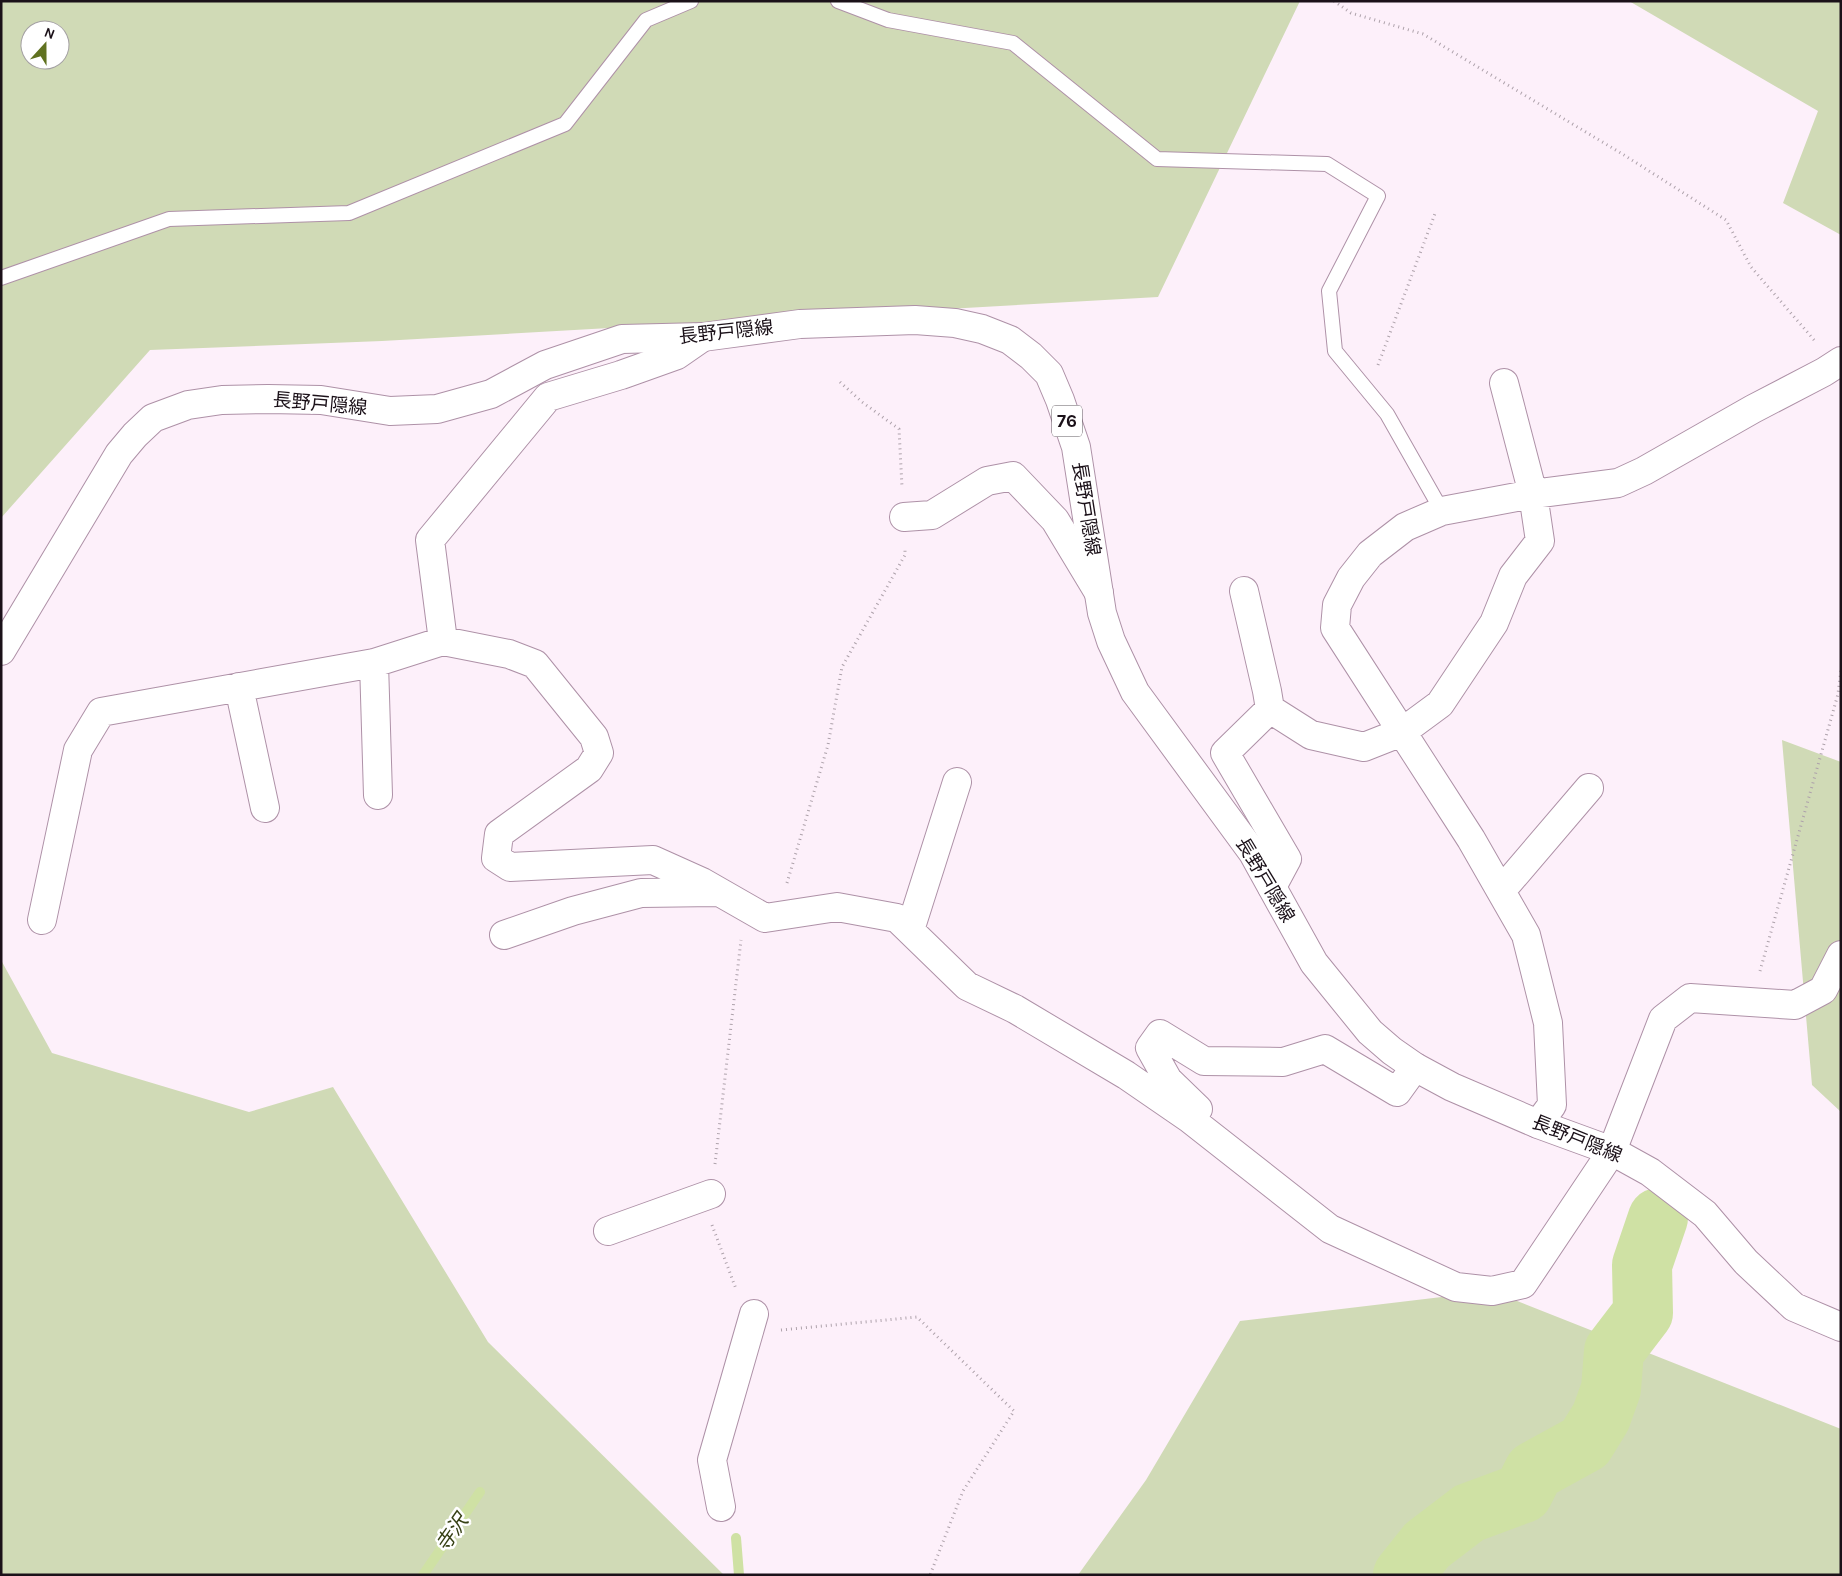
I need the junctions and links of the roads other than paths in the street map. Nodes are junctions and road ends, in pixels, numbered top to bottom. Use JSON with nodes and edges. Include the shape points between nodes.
{"nodes":[{"id":1,"x":691,"y":1,"type":"edge"},
{"id":2,"x":838,"y":1,"type":"edge"},
{"id":3,"x":1,"y":278,"type":"edge"},
{"id":4,"x":703,"y":337,"type":"junction"},
{"id":5,"x":1840,"y":363,"type":"edge"},
{"id":6,"x":1504,"y":383,"type":"dead end"},
{"id":7,"x":1533,"y":494,"type":"junction"},
{"id":8,"x":1442,"y":511,"type":"junction"},
{"id":9,"x":904,"y":517,"type":"road end"},
{"id":10,"x":1244,"y":590,"type":"dead end"},
{"id":11,"x":1100,"y":594,"type":"junction"},
{"id":12,"x":443,"y":641,"type":"junction"},
{"id":13,"x":1,"y":652,"type":"edge"},
{"id":14,"x":374,"y":663,"type":"junction"},
{"id":15,"x":239,"y":687,"type":"junction"},
{"id":16,"x":1270,"y":709,"type":"junction"},
{"id":17,"x":1402,"y":732,"type":"junction"},
{"id":18,"x":956,"y":782,"type":"dead end"},
{"id":19,"x":1589,"y":788,"type":"dead end"},
{"id":20,"x":378,"y":796,"type":"dead end"},
{"id":21,"x":265,"y":808,"type":"dead end"},
{"id":22,"x":1272,"y":887,"type":"junction"},
{"id":23,"x":1501,"y":891,"type":"junction"},
{"id":24,"x":720,"y":892,"type":"junction"},
{"id":25,"x":42,"y":920,"type":"dead end"},
{"id":26,"x":910,"y":930,"type":"junction"},
{"id":27,"x":504,"y":935,"type":"dead end"},
{"id":28,"x":1841,"y":955,"type":"edge"},
{"id":29,"x":1415,"y":1067,"type":"junction"},
{"id":30,"x":1190,"y":1119,"type":"junction"},
{"id":31,"x":1538,"y":1124,"type":"junction"},
{"id":32,"x":1612,"y":1151,"type":"junction"},
{"id":33,"x":711,"y":1194,"type":"road end"},
{"id":34,"x":608,"y":1231,"type":"dead end"},
{"id":35,"x":754,"y":1314,"type":"road end"},
{"id":36,"x":1841,"y":1327,"type":"edge"},
{"id":37,"x":721,"y":1507,"type":"dead end"}],
"edges":[{"from":1,"to":3,"type":"lane","via":[[646,20],[565,124],[349,213],[169,219]]},
{"from":2,"to":8,"type":"lane","via":[[888,20],[1013,43],[1157,159],[1327,164],[1378,196],[1329,291],[1335,350],[1387,414]]},
{"from":4,"to":11,"type":"street","name":"長野戸隠線","number":"76","via":[[800,324],[915,320],[955,323],[1010,340],[1049,374],[1060,400],[1076,447]]},
{"from":4,"to":12,"type":"street","via":[[678,355],[548,397],[430,540]]},
{"from":4,"to":13,"type":"street","name":"長野戸隠線","number":"76","via":[[622,339],[545,366],[491,394],[437,409],[390,411],[321,400],[268,398],[188,405],[153,418],[119,454]]},
{"from":5,"to":7,"type":"street","via":[[1618,483]]},
{"from":6,"to":7,"type":"street"},
{"from":7,"to":8,"type":"street"},
{"from":7,"to":17,"type":"street","via":[[1540,541],[1513,576],[1494,623],[1440,704]]},
{"from":8,"to":17,"type":"street","via":[[1405,526],[1370,554],[1351,578],[1337,606],[1335,628]]},
{"from":9,"to":11,"type":"street","via":[[932,515],[987,481],[1013,476],[1055,520]]},
{"from":10,"to":16,"type":"street"},
{"from":11,"to":22,"type":"street","name":"長野戸隠線","number":"76","via":[[1111,641],[1135,692],[1253,854]]},
{"from":12,"to":14,"type":"street"},
{"from":12,"to":24,"type":"street","via":[[509,654],[535,664],[594,737],[599,753],[589,769],[499,834],[496,858],[510,867],[653,860]]},
{"from":14,"to":15,"type":"street"},
{"from":14,"to":20,"type":"street"},
{"from":15,"to":21,"type":"street"},
{"from":15,"to":25,"type":"street","via":[[101,712],[78,750]]},
{"from":16,"to":17,"type":"street","via":[[1311,735],[1364,747]]},
{"from":16,"to":22,"type":"street","via":[[1225,753],[1287,859]]},
{"from":17,"to":23,"type":"street"},
{"from":18,"to":26,"type":"street"},
{"from":19,"to":23,"type":"street"},
{"from":22,"to":29,"type":"street","name":"長野戸隠線","number":"76","via":[[1326,978],[1370,1032]]},
{"from":23,"to":31,"type":"street","via":[[1526,935],[1548,1023],[1552,1105]]},
{"from":24,"to":26,"type":"street","via":[[765,918],[837,906],[897,918]]},
{"from":24,"to":27,"type":"street","via":[[641,893],[572,911]]},
{"from":26,"to":30,"type":"street","via":[[967,986],[1015,1009],[1126,1075]]},
{"from":28,"to":32,"type":"street","via":[[1823,990],[1795,1005],[1690,998],[1663,1019]]},
{"from":29,"to":30,"type":"street","via":[[1397,1092],[1325,1050],[1282,1062],[1204,1061],[1160,1034],[1150,1048],[1168,1080],[1199,1111]]},
{"from":29,"to":31,"type":"street","name":"長野戸隠線","number":"76","via":[[1452,1087]]},
{"from":30,"to":32,"type":"street","via":[[1330,1229],[1456,1287],[1492,1291],[1523,1284]]},
{"from":31,"to":32,"type":"street","name":"長野戸隠線","number":"76"},
{"from":32,"to":36,"type":"street","name":"長野戸隠線","number":"76","via":[[1650,1172],[1705,1214],[1746,1262],[1794,1307]]},
{"from":33,"to":34,"type":"street"},
{"from":35,"to":37,"type":"street","via":[[712,1460]]}]}
